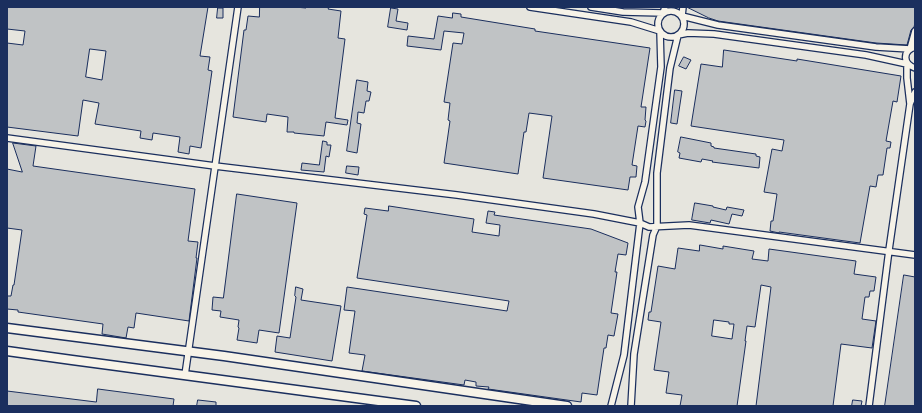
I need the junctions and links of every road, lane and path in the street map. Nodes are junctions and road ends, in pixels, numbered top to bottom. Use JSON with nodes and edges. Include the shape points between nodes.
{"nodes":[{"id":1,"x":238,"y":7,"type":"edge"},
{"id":2,"x":530,"y":7,"type":"edge"},
{"id":3,"x":591,"y":7,"type":"edge"},
{"id":4,"x":665,"y":7,"type":"edge"},
{"id":5,"x":682,"y":7,"type":"edge"},
{"id":6,"x":664,"y":13,"type":"junction"},
{"id":7,"x":682,"y":16,"type":"junction"},
{"id":8,"x":660,"y":31,"type":"junction"},
{"id":9,"x":915,"y":31,"type":"edge"},
{"id":10,"x":678,"y":35,"type":"junction"},
{"id":11,"x":912,"y":48,"type":"edge"},
{"id":12,"x":907,"y":64,"type":"junction"},
{"id":13,"x":915,"y":68,"type":"edge"},
{"id":14,"x":915,"y":92,"type":"edge"},
{"id":15,"x":910,"y":104,"type":"junction"},
{"id":16,"x":7,"y":138,"type":"edge"},
{"id":17,"x":215,"y":166,"type":"junction"},
{"id":18,"x":640,"y":223,"type":"junction"},
{"id":19,"x":657,"y":226,"type":"junction"},
{"id":20,"x":889,"y":250,"type":"junction"},
{"id":21,"x":915,"y":254,"type":"edge"},
{"id":22,"x":7,"y":328,"type":"edge"},
{"id":23,"x":7,"y":351,"type":"edge"},
{"id":24,"x":189,"y":352,"type":"junction"},
{"id":25,"x":185,"y":375,"type":"junction"},
{"id":26,"x":416,"y":406,"type":"edge"},
{"id":27,"x":567,"y":406,"type":"edge"},
{"id":28,"x":611,"y":406,"type":"edge"},
{"id":29,"x":631,"y":406,"type":"edge"},
{"id":30,"x":869,"y":406,"type":"edge"}],
"edges":[{"from":1,"to":17,"type":"street"},
{"from":2,"to":8,"type":"street","via":[[631,22]]},
{"from":3,"to":6,"type":"street","via":[[623,12]]},
{"from":4,"to":6,"type":"street"},
{"from":5,"to":7,"type":"street"},
{"from":6,"to":7,"type":"street","via":[[672,11]]},
{"from":6,"to":8,"type":"street","via":[[659,19]]},
{"from":7,"to":10,"type":"street","via":[[684,29]]},
{"from":7,"to":11,"type":"street","via":[[718,25],[876,47]]},
{"from":8,"to":10,"type":"street","via":[[671,37]]},
{"from":8,"to":18,"type":"street","via":[[661,67],[645,182],[638,207]]},
{"from":9,"to":11,"type":"street"},
{"from":10,"to":12,"type":"street","via":[[714,34],[866,55]]},
{"from":10,"to":19,"type":"street","via":[[670,68],[657,173]]},
{"from":11,"to":12,"type":"street","via":[[906,54]]},
{"from":12,"to":13,"type":"street"},
{"from":12,"to":15,"type":"street"},
{"from":14,"to":15,"type":"street"},
{"from":15,"to":20,"type":"street"},
{"from":16,"to":17,"type":"street"},
{"from":17,"to":18,"type":"street","via":[[472,197]]},
{"from":17,"to":24,"type":"street"},
{"from":18,"to":19,"type":"street","via":[[649,227]]},
{"from":18,"to":28,"type":"street","via":[[624,355]]},
{"from":19,"to":20,"type":"street","via":[[690,225]]},
{"from":19,"to":29,"type":"street","via":[[653,235],[634,354]]},
{"from":20,"to":21,"type":"street"},
{"from":20,"to":30,"type":"street"},
{"from":22,"to":24,"type":"street"},
{"from":23,"to":25,"type":"street"},
{"from":24,"to":25,"type":"street"},
{"from":24,"to":27,"type":"street"},
{"from":25,"to":26,"type":"street"}]}
